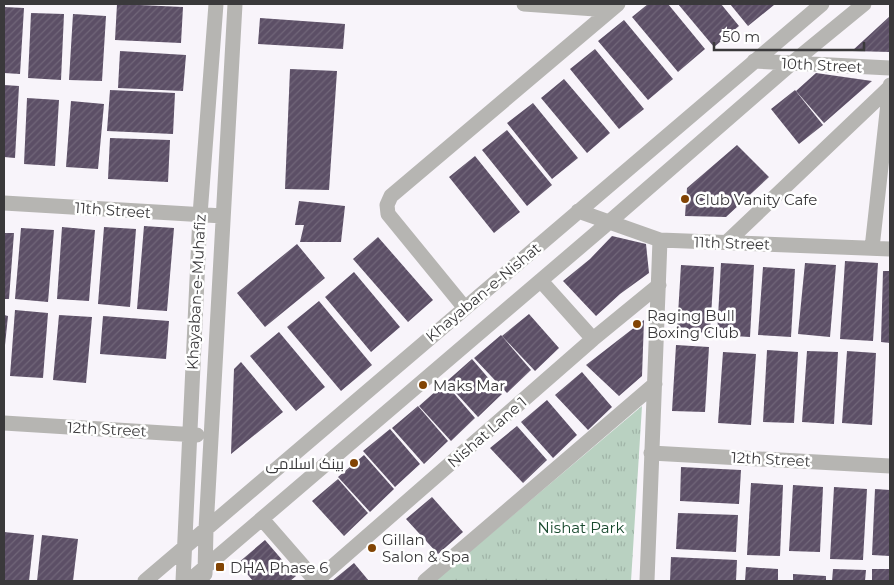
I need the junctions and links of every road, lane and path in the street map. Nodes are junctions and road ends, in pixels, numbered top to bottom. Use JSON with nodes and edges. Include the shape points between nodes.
{"nodes":[{"id":1,"x":216,"y":4,"type":"edge"},
{"id":2,"x":235,"y":4,"type":"edge"},
{"id":3,"x":524,"y":4,"type":"edge"},
{"id":4,"x":822,"y":4,"type":"edge"},
{"id":5,"x":864,"y":4,"type":"edge"},
{"id":6,"x":614,"y":7,"type":"edge"},
{"id":7,"x":754,"y":61,"type":"junction"},
{"id":8,"x":792,"y":63,"type":"junction"},
{"id":9,"x":890,"y":68,"type":"edge"},
{"id":10,"x":890,"y":85,"type":"edge"},
{"id":11,"x":4,"y":203,"type":"edge"},
{"id":12,"x":578,"y":212,"type":"junction"},
{"id":13,"x":200,"y":215,"type":"junction"},
{"id":14,"x":223,"y":216,"type":"junction"},
{"id":15,"x":608,"y":223,"type":"junction"},
{"id":16,"x":660,"y":240,"type":"junction"},
{"id":17,"x":727,"y":242,"type":"junction"},
{"id":18,"x":872,"y":248,"type":"junction"},
{"id":19,"x":890,"y":249,"type":"edge"},
{"id":20,"x":541,"y":281,"type":"junction"},
{"id":21,"x":659,"y":285,"type":"junction"},
{"id":22,"x":464,"y":307,"type":"junction"},
{"id":23,"x":593,"y":339,"type":"junction"},
{"id":24,"x":655,"y":384,"type":"junction"},
{"id":25,"x":4,"y":423,"type":"edge"},
{"id":26,"x":188,"y":434,"type":"junction"},
{"id":27,"x":211,"y":437,"type":"junction"},
{"id":28,"x":651,"y":453,"type":"junction"},
{"id":29,"x":890,"y":466,"type":"edge"},
{"id":30,"x":262,"y":519,"type":"junction"},
{"id":31,"x":206,"y":529,"type":"junction"},
{"id":32,"x":183,"y":549,"type":"junction"},
{"id":33,"x":205,"y":574,"type":"edge"},
{"id":34,"x":145,"y":581,"type":"edge"},
{"id":35,"x":183,"y":581,"type":"edge"},
{"id":36,"x":189,"y":581,"type":"edge"},
{"id":37,"x":316,"y":581,"type":"edge"},
{"id":38,"x":425,"y":581,"type":"edge"},
{"id":39,"x":646,"y":581,"type":"edge"}],
"edges":[{"from":1,"to":13,"type":"street","name":"Khayaban-e-Muhafiz"},
{"from":2,"to":14,"type":"street","name":"Khayaban-e-Muhafiz"},
{"from":3,"to":6,"type":"street"},
{"from":4,"to":7,"type":"street","name":"Khayaban-e-Nishat"},
{"from":5,"to":8,"type":"street","name":"Khayaban-e-Nishat"},
{"from":6,"to":22,"type":"street","via":[[391,196],[388,214]]},
{"from":7,"to":8,"type":"street","name":"10th Street"},
{"from":7,"to":12,"type":"street","name":"Khayaban-e-Nishat"},
{"from":8,"to":9,"type":"street","name":"10th Street"},
{"from":8,"to":15,"type":"street","name":"Khayaban-e-Nishat"},
{"from":10,"to":17,"type":"street"},
{"from":10,"to":18,"type":"street"},
{"from":11,"to":13,"type":"street","name":"11th Street"},
{"from":12,"to":15,"type":"street","name":"11th Street"},
{"from":12,"to":22,"type":"street","name":"Khayaban-e-Nishat"},
{"from":13,"to":14,"type":"street","name":"11th Street"},
{"from":13,"to":26,"type":"street","name":"Khayaban-e-Muhafiz"},
{"from":14,"to":27,"type":"street","name":"Khayaban-e-Muhafiz"},
{"from":15,"to":16,"type":"street","name":"11th Street"},
{"from":15,"to":20,"type":"street","name":"Khayaban-e-Nishat"},
{"from":16,"to":17,"type":"street","name":"11th Street"},
{"from":16,"to":21,"type":"street"},
{"from":17,"to":18,"type":"street","name":"11th Street"},
{"from":18,"to":19,"type":"street","name":"11th Street"},
{"from":20,"to":23,"type":"street"},
{"from":20,"to":30,"type":"street","name":"Khayaban-e-Nishat"},
{"from":21,"to":23,"type":"street","name":"Nishat Lane 1"},
{"from":21,"to":24,"type":"street"},
{"from":22,"to":31,"type":"street","name":"Khayaban-e-Nishat"},
{"from":23,"to":37,"type":"street","name":"Nishat Lane 1"},
{"from":24,"to":28,"type":"street"},
{"from":24,"to":38,"type":"street"},
{"from":25,"to":26,"type":"street","name":"12th Street"},
{"from":26,"to":27,"type":"street","name":"12th Street"},
{"from":26,"to":32,"type":"street","name":"Khayaban-e-Muhafiz"},
{"from":27,"to":31,"type":"street","name":"Khayaban-e-Muhafiz"},
{"from":28,"to":29,"type":"street","name":"12th Street"},
{"from":28,"to":39,"type":"street"},
{"from":30,"to":33,"type":"street","name":"Khayaban-e-Nishat"},
{"from":30,"to":37,"type":"street"},
{"from":31,"to":32,"type":"street","name":"Khayaban-e-Nishat"},
{"from":31,"to":33,"type":"street","name":"Khayaban-e-Muhafiz"},
{"from":32,"to":34,"type":"street","name":"Khayaban-e-Nishat"},
{"from":32,"to":35,"type":"street","name":"Khayaban-e-Muhafiz"},
{"from":33,"to":36,"type":"street","name":"Khayaban-e-Nishat"}]}
